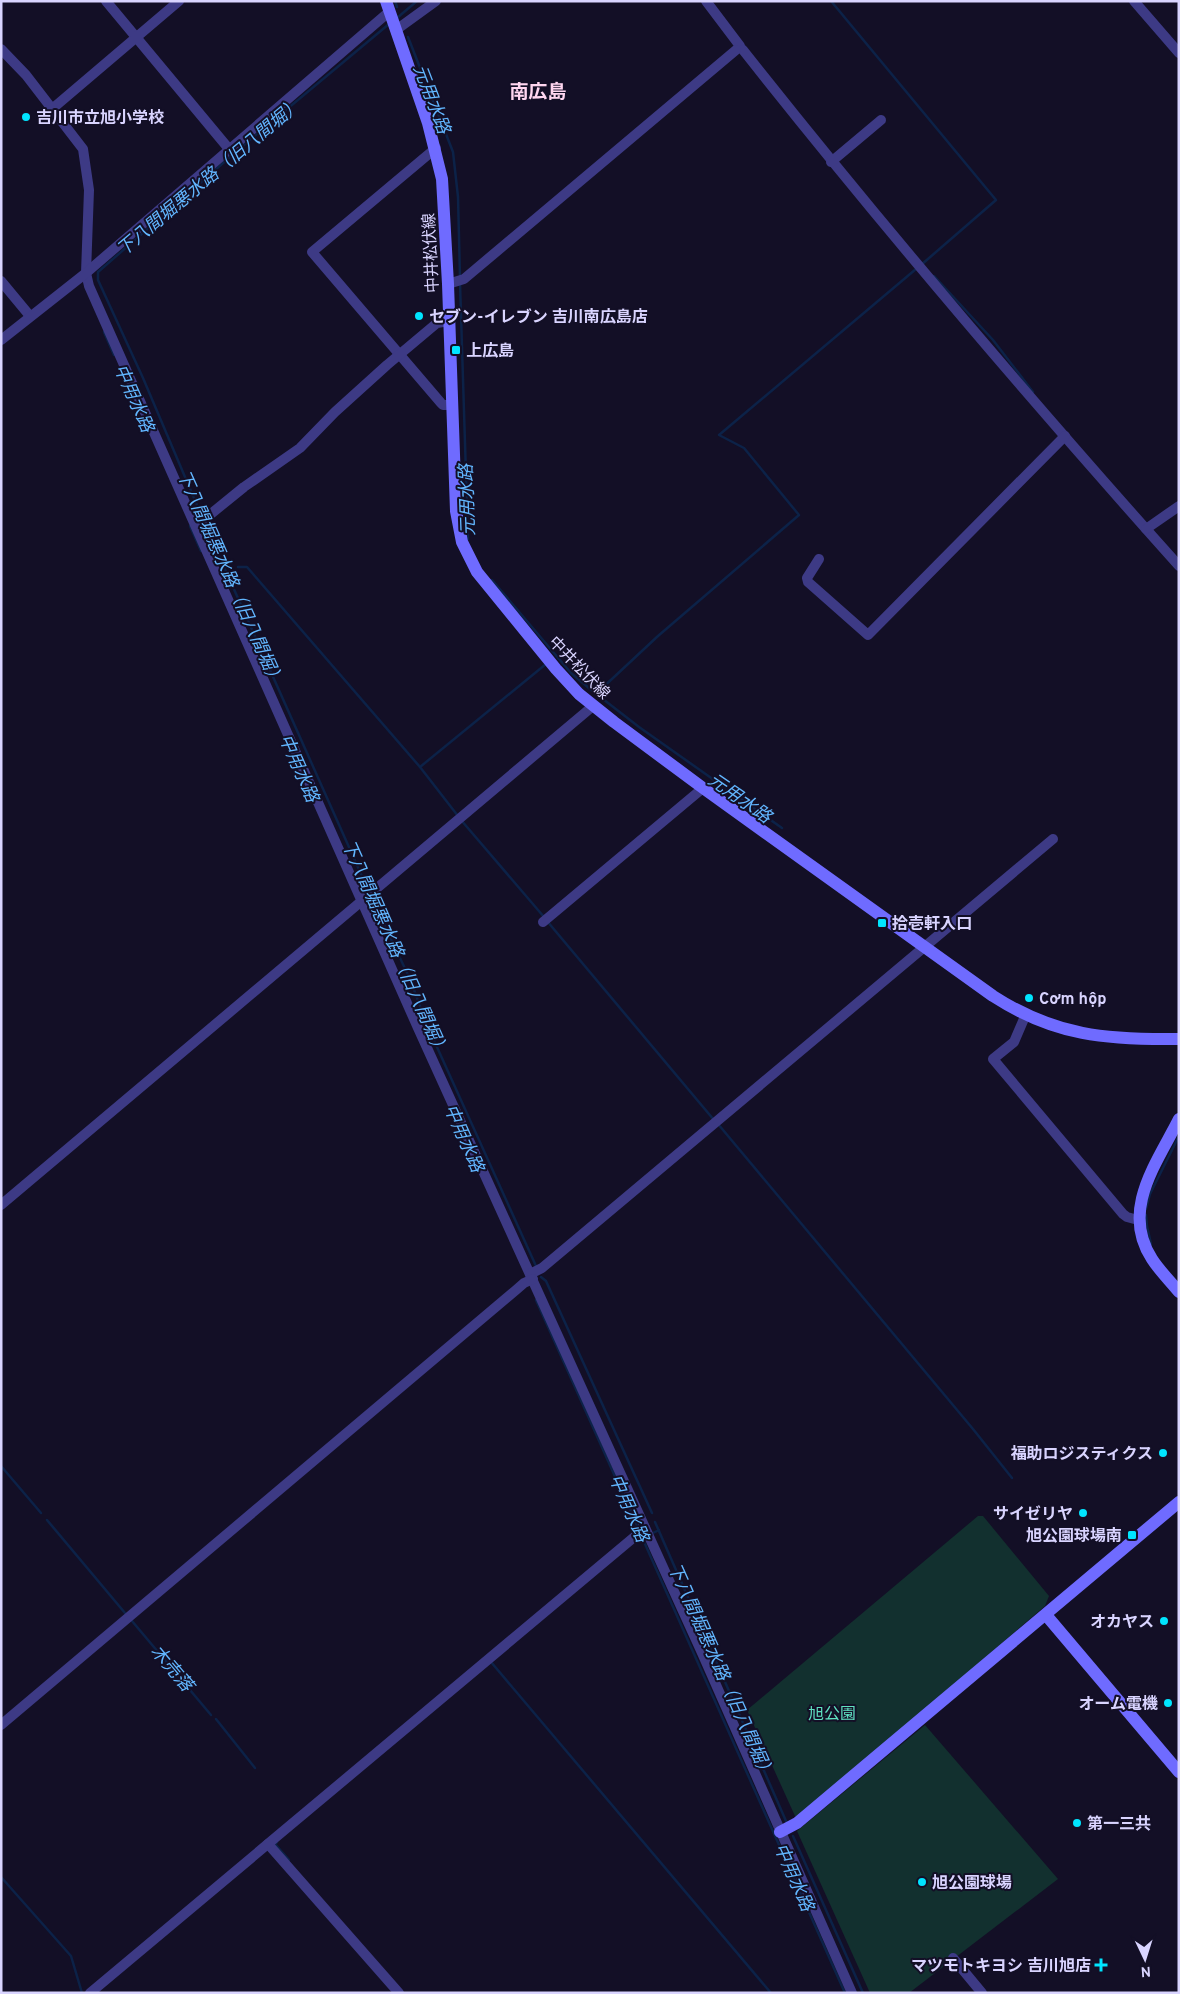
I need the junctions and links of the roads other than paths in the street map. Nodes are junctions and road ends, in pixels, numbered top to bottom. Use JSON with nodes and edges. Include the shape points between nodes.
{"nodes":[{"id":1,"x":106,"y":1,"type":"edge"},
{"id":2,"x":179,"y":1,"type":"edge"},
{"id":3,"x":436,"y":1,"type":"edge"},
{"id":4,"x":706,"y":1,"type":"edge"},
{"id":5,"x":1134,"y":1,"type":"edge"},
{"id":6,"x":388,"y":6,"type":"edge"},
{"id":7,"x":396,"y":30,"type":"junction"},
{"id":8,"x":136,"y":38,"type":"junction"},
{"id":9,"x":1,"y":49,"type":"edge"},
{"id":10,"x":739,"y":49,"type":"junction"},
{"id":11,"x":1179,"y":52,"type":"edge"},
{"id":12,"x":52,"y":109,"type":"junction"},
{"id":13,"x":881,"y":120,"type":"dead end"},
{"id":14,"x":436,"y":148,"type":"junction"},
{"id":15,"x":229,"y":149,"type":"junction"},
{"id":16,"x":831,"y":162,"type":"junction"},
{"id":17,"x":86,"y":273,"type":"junction"},
{"id":18,"x":1,"y":281,"type":"edge"},
{"id":19,"x":448,"y":284,"type":"junction"},
{"id":20,"x":30,"y":316,"type":"junction"},
{"id":21,"x":449,"y":321,"type":"junction"},
{"id":22,"x":1,"y":340,"type":"edge"},
{"id":23,"x":399,"y":355,"type":"junction"},
{"id":24,"x":452,"y":405,"type":"junction"},
{"id":25,"x":1065,"y":436,"type":"junction"},
{"id":26,"x":1179,"y":506,"type":"edge"},
{"id":27,"x":196,"y":526,"type":"junction"},
{"id":28,"x":1146,"y":529,"type":"junction"},
{"id":29,"x":820,"y":559,"type":"dead end"},
{"id":30,"x":1179,"y":566,"type":"edge"},
{"id":31,"x":593,"y":706,"type":"junction"},
{"id":32,"x":703,"y":788,"type":"junction"},
{"id":33,"x":1053,"y":839,"type":"dead end"},
{"id":34,"x":363,"y":902,"type":"junction"},
{"id":35,"x":543,"y":922,"type":"dead end"},
{"id":36,"x":924,"y":946,"type":"junction"},
{"id":37,"x":1026,"y":1014,"type":"junction"},
{"id":38,"x":1179,"y":1039,"type":"edge"},
{"id":39,"x":1179,"y":1119,"type":"edge"},
{"id":40,"x":1,"y":1205,"type":"edge"},
{"id":41,"x":1138,"y":1220,"type":"junction"},
{"id":42,"x":529,"y":1279,"type":"junction"},
{"id":43,"x":1179,"y":1292,"type":"edge"},
{"id":44,"x":1179,"y":1502,"type":"edge"},
{"id":45,"x":645,"y":1528,"type":"junction"},
{"id":46,"x":1046,"y":1614,"type":"junction"},
{"id":47,"x":1,"y":1725,"type":"edge"},
{"id":48,"x":1179,"y":1772,"type":"edge"},
{"id":49,"x":780,"y":1832,"type":"junction"},
{"id":50,"x":268,"y":1844,"type":"junction"},
{"id":51,"x":953,"y":1958,"type":"dead end"},
{"id":52,"x":97,"y":1991,"type":"edge"},
{"id":53,"x":399,"y":1993,"type":"edge"},
{"id":54,"x":852,"y":1993,"type":"edge"},
{"id":55,"x":982,"y":1993,"type":"edge"}],
"edges":[{"from":1,"to":8,"type":"street"},
{"from":2,"to":8,"type":"street"},
{"from":3,"to":7,"type":"street"},
{"from":4,"to":10,"type":"street"},
{"from":5,"to":11,"type":"street"},
{"from":6,"to":7,"type":"main road","name":"中井松伏線"},
{"from":6,"to":15,"type":"street","via":[[330,64]]},
{"from":7,"to":14,"type":"main road","name":"中井松伏線"},
{"from":8,"to":12,"type":"street"},
{"from":8,"to":15,"type":"street"},
{"from":9,"to":12,"type":"street"},
{"from":10,"to":16,"type":"street"},
{"from":10,"to":19,"type":"street","via":[[464,279]]},
{"from":12,"to":17,"type":"street","via":[[83,149],[89,190]]},
{"from":13,"to":16,"type":"street"},
{"from":14,"to":19,"type":"main road","name":"中井松伏線","via":[[444,196]]},
{"from":14,"to":23,"type":"street","via":[[312,252]]},
{"from":15,"to":17,"type":"street"},
{"from":16,"to":25,"type":"street"},
{"from":17,"to":20,"type":"street"},
{"from":17,"to":27,"type":"street"},
{"from":18,"to":20,"type":"street"},
{"from":19,"to":21,"type":"main road","name":"中井松伏線"},
{"from":20,"to":22,"type":"street"},
{"from":21,"to":23,"type":"street","via":[[437,323]]},
{"from":21,"to":24,"type":"main road","name":"中井松伏線"},
{"from":23,"to":24,"type":"street","via":[[440,403]]},
{"from":23,"to":27,"type":"street","via":[[300,448]]},
{"from":24,"to":31,"type":"main road","name":"中井松伏線","via":[[456,511],[468,555],[477,572],[520,627],[567,682]]},
{"from":25,"to":28,"type":"street"},
{"from":25,"to":29,"type":"street","via":[[868,635],[808,582],[807,578]]},
{"from":26,"to":28,"type":"street"},
{"from":27,"to":34,"type":"street"},
{"from":28,"to":30,"type":"street"},
{"from":31,"to":32,"type":"main road","name":"中井松伏線"},
{"from":31,"to":34,"type":"street"},
{"from":32,"to":35,"type":"street"},
{"from":32,"to":36,"type":"main road","name":"中井松伏線"},
{"from":33,"to":36,"type":"street"},
{"from":34,"to":40,"type":"street"},
{"from":34,"to":42,"type":"street"},
{"from":36,"to":37,"type":"main road","name":"中井松伏線","via":[[993,996]]},
{"from":36,"to":42,"type":"street"},
{"from":37,"to":38,"type":"main road","name":"中井松伏線","via":[[1063,1028],[1102,1036]]},
{"from":37,"to":41,"type":"street","via":[[1014,1042],[994,1058],[1123,1214]]},
{"from":39,"to":41,"type":"main road","via":[[1141,1198]]},
{"from":41,"to":43,"type":"main road","via":[[1151,1258]]},
{"from":42,"to":45,"type":"street"},
{"from":42,"to":47,"type":"street"},
{"from":44,"to":46,"type":"main road"},
{"from":45,"to":49,"type":"street"},
{"from":45,"to":50,"type":"street"},
{"from":46,"to":48,"type":"main road"},
{"from":46,"to":49,"type":"main road","via":[[792,1826]]},
{"from":49,"to":54,"type":"street"},
{"from":50,"to":52,"type":"street"},
{"from":50,"to":53,"type":"street"},
{"from":51,"to":55,"type":"street"}]}
